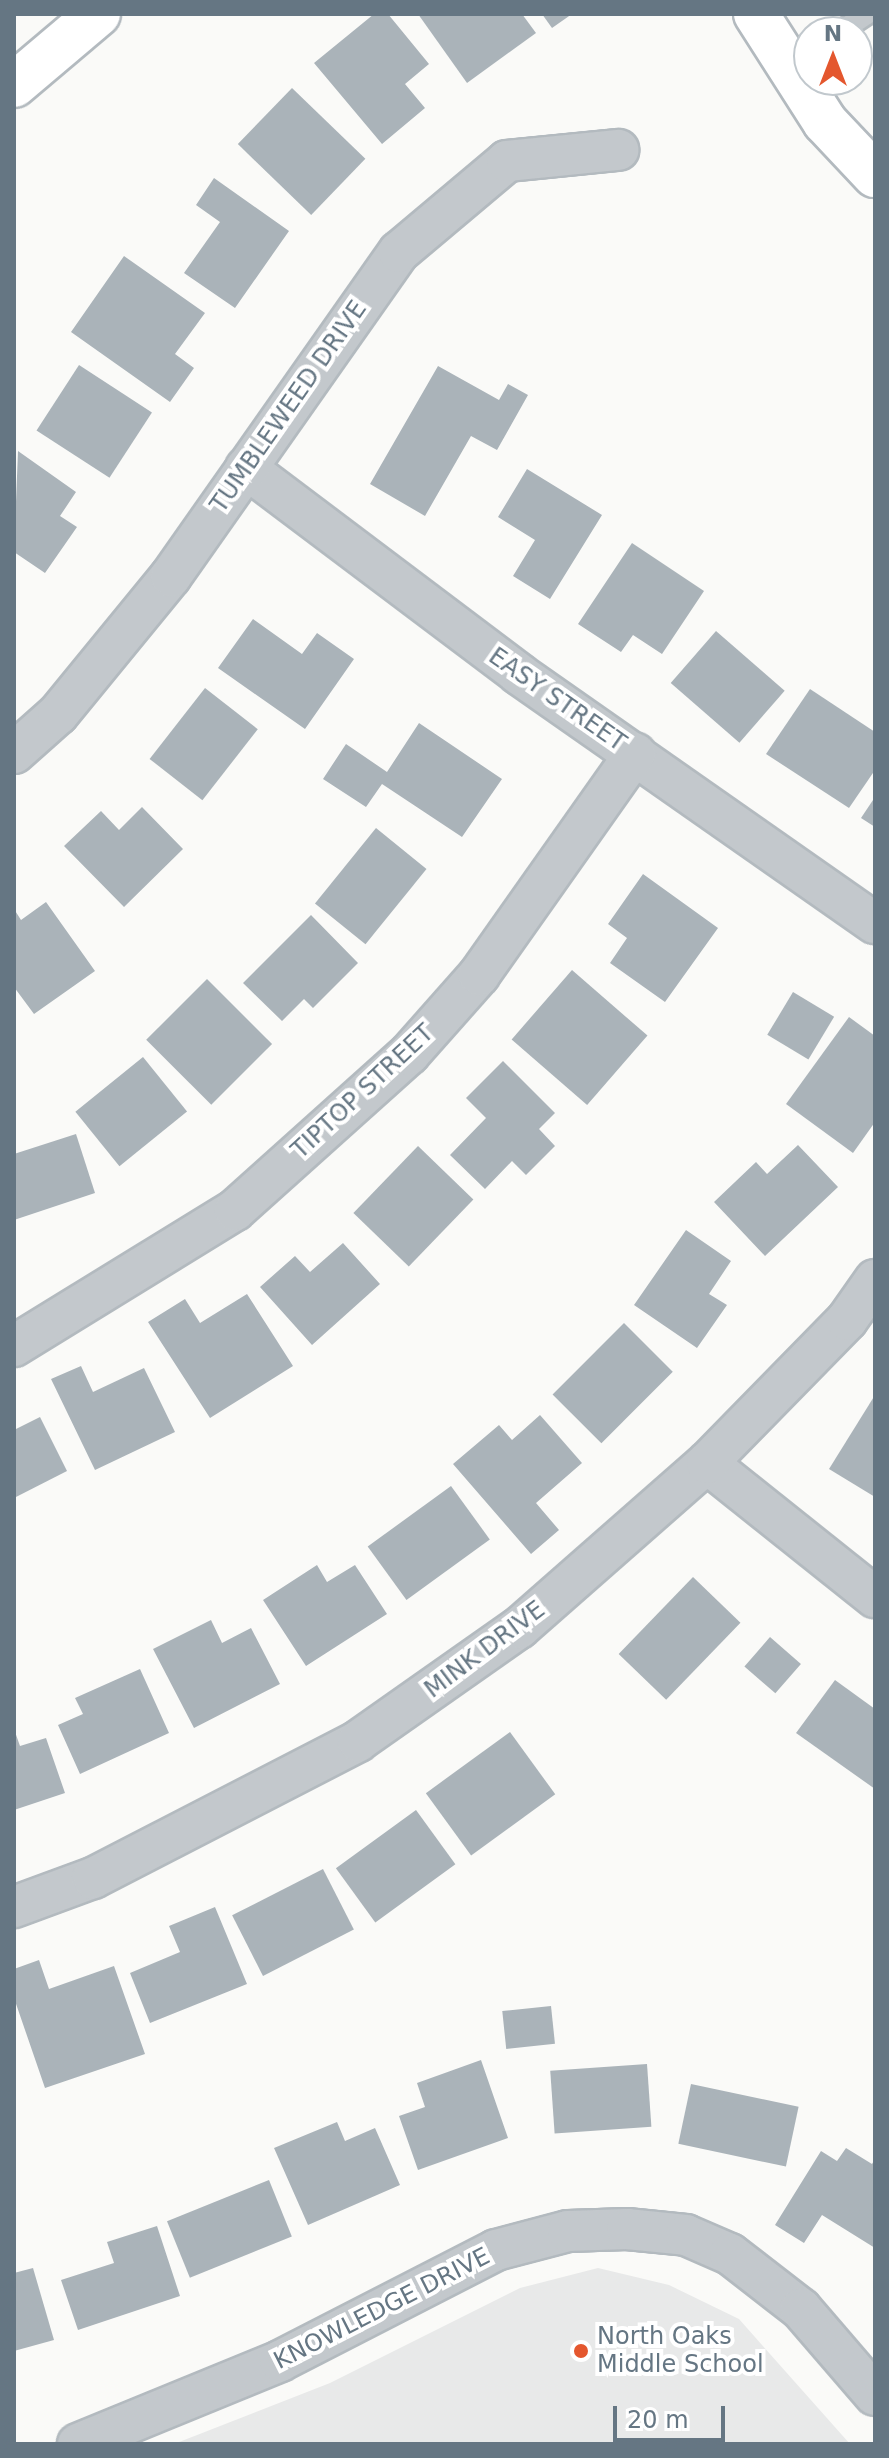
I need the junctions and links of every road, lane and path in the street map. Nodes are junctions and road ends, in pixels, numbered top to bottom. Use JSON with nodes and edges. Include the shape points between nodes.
{"nodes":[{"id":1,"x":98,"y":14,"type":"edge"},
{"id":2,"x":756,"y":14,"type":"edge"},
{"id":3,"x":793,"y":54,"type":"edge"},
{"id":4,"x":14,"y":85,"type":"edge"},
{"id":5,"x":814,"y":96,"type":"edge"},
{"id":6,"x":618,"y":150,"type":"dead end"},
{"id":7,"x":875,"y":175,"type":"edge"},
{"id":8,"x":246,"y":468,"type":"junction"},
{"id":9,"x":14,"y":753,"type":"edge"},
{"id":10,"x":635,"y":754,"type":"junction"},
{"id":11,"x":875,"y":923,"type":"edge"},
{"id":12,"x":875,"y":1280,"type":"edge"},
{"id":13,"x":14,"y":1346,"type":"edge"},
{"id":14,"x":707,"y":1463,"type":"junction"},
{"id":15,"x":875,"y":1597,"type":"edge"},
{"id":16,"x":14,"y":1907,"type":"edge"},
{"id":17,"x":875,"y":2395,"type":"edge"},
{"id":18,"x":78,"y":2444,"type":"edge"}],
"edges":[{"from":1,"to":4,"type":"main road"},
{"from":2,"to":3,"type":"main road"},
{"from":5,"to":7,"type":"main road","via":[[825,122]]},
{"from":6,"to":8,"type":"street","name":"TUMBLEWEED DRIVE","via":[[507,161],[399,252]]},
{"from":8,"to":9,"type":"street","name":"TUMBLEWEED DRIVE","via":[[162,587],[58,714]]},
{"from":8,"to":10,"type":"street","name":"EASY STREET"},
{"from":10,"to":11,"type":"street","name":"EASY STREET"},
{"from":10,"to":13,"type":"street","name":"TIPTOP STREET","via":[[479,975],[409,1054],[235,1210]]},
{"from":12,"to":14,"type":"street","name":"MINK DRIVE","via":[[847,1320]]},
{"from":14,"to":15,"type":"street"},
{"from":14,"to":16,"type":"street","name":"MINK DRIVE","via":[[519,1628],[358,1741],[93,1878]]},
{"from":17,"to":18,"type":"street","name":"KNOWLEDGE DRIVE","via":[[801,2309],[730,2254],[686,2235],[568,2231],[496,2250],[280,2361]]}]}
